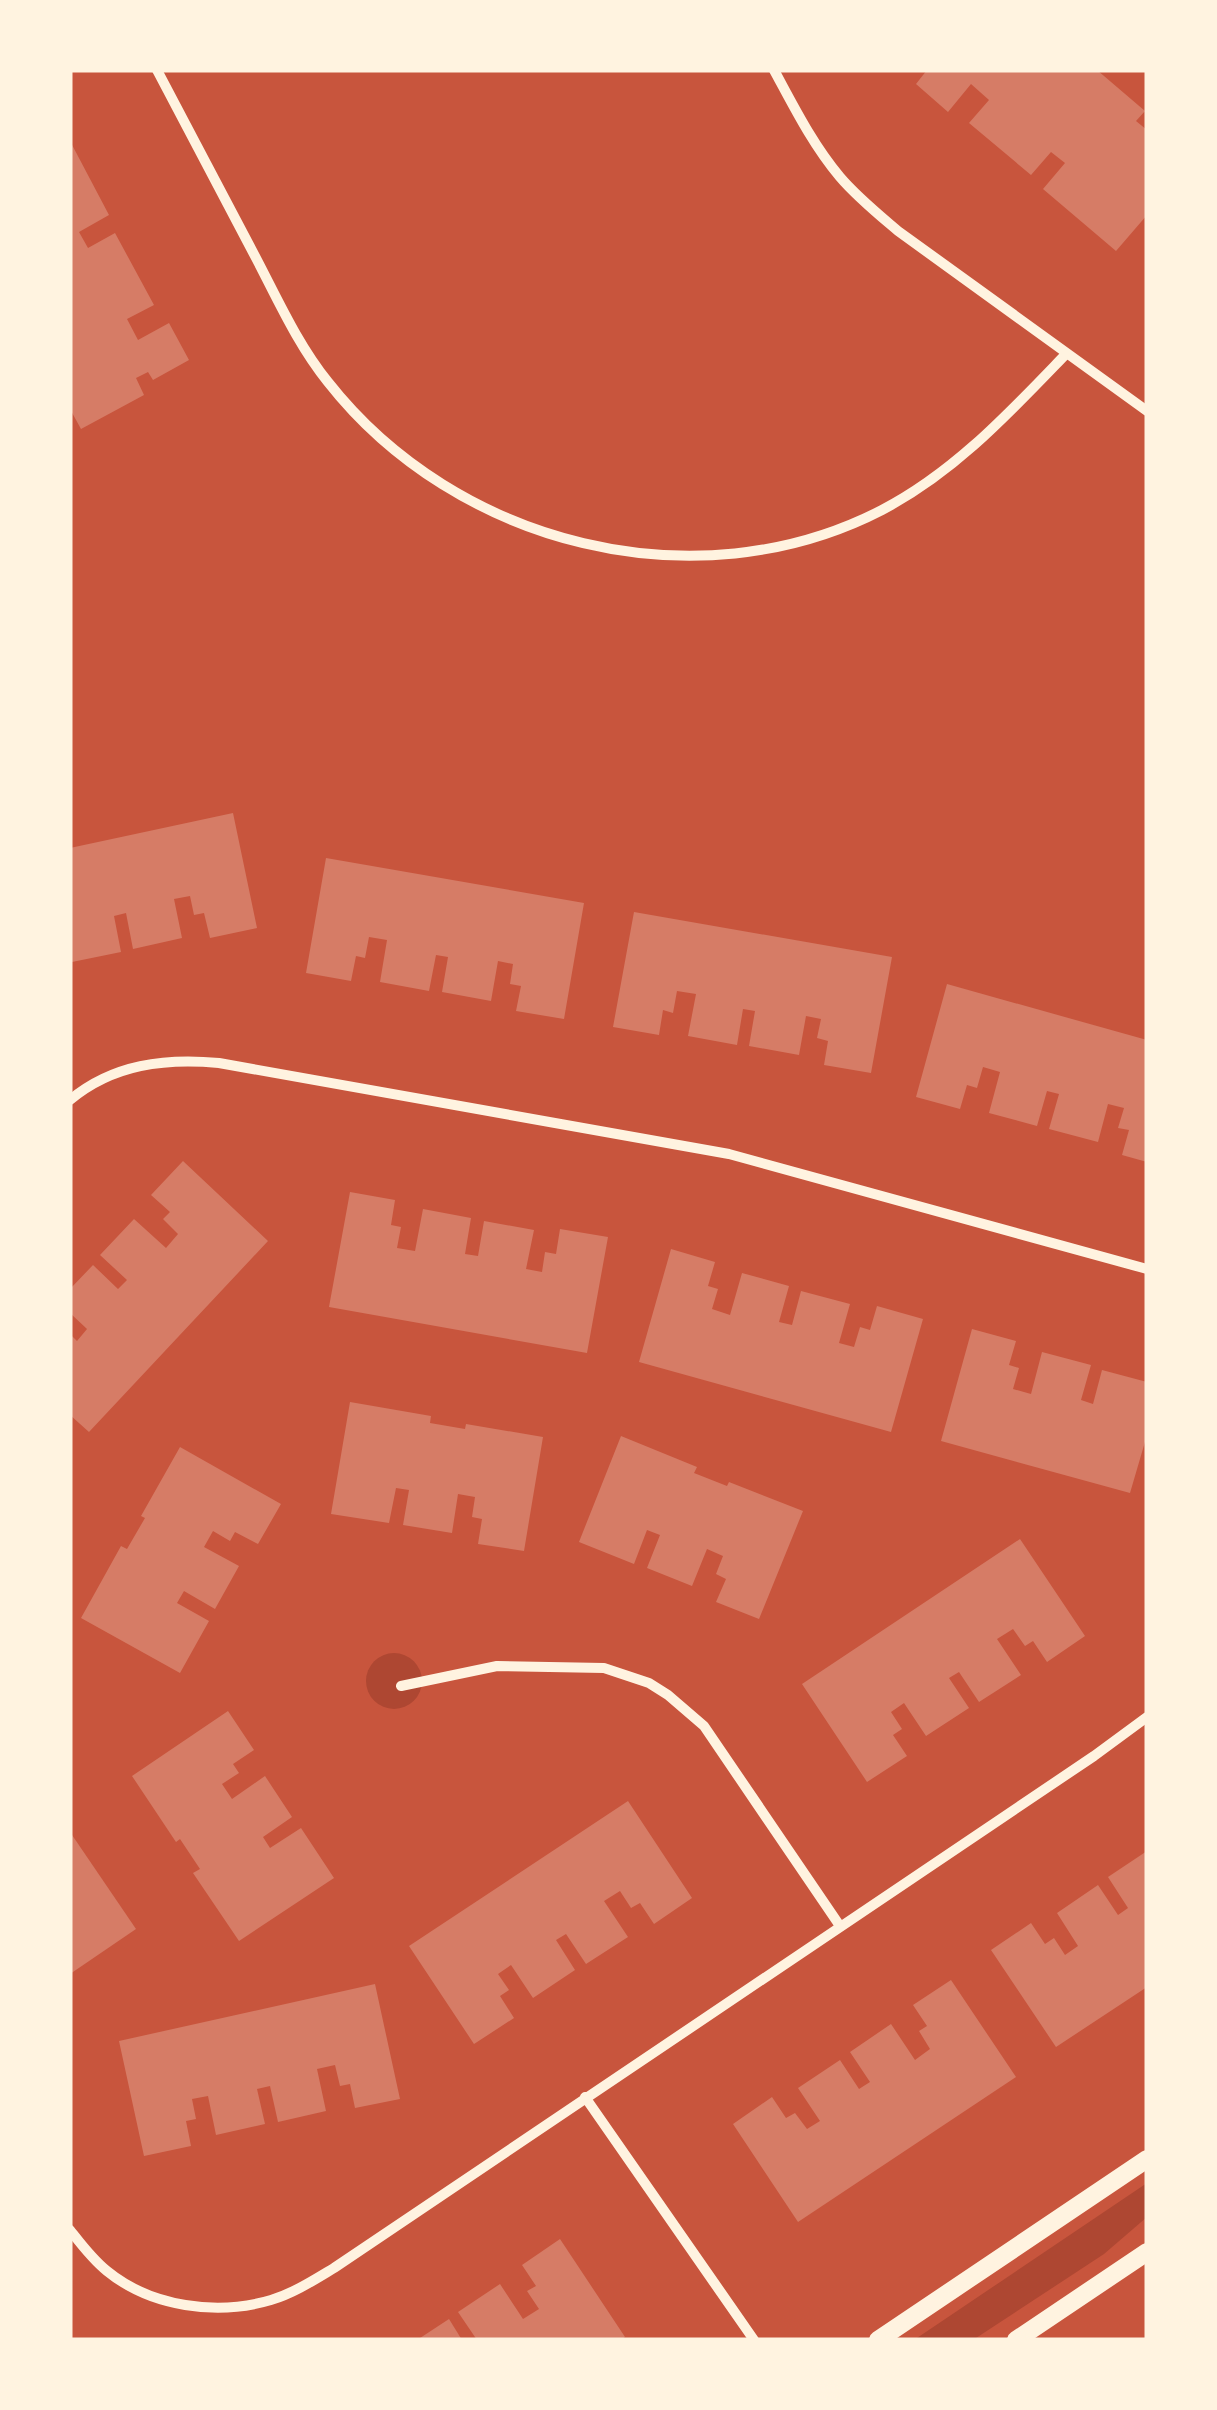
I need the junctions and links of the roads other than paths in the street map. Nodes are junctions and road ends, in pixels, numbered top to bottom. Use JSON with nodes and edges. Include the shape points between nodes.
{"nodes":[{"id":1,"x":157,"y":70,"type":"edge"},
{"id":2,"x":774,"y":70,"type":"edge"},
{"id":3,"x":1066,"y":354,"type":"junction"},
{"id":4,"x":1147,"y":412,"type":"edge"},
{"id":5,"x":70,"y":1100,"type":"edge"},
{"id":6,"x":1147,"y":1269,"type":"edge"},
{"id":7,"x":401,"y":1686,"type":"dead end"},
{"id":8,"x":1147,"y":1716,"type":"edge"},
{"id":9,"x":840,"y":1926,"type":"junction"},
{"id":10,"x":586,"y":2097,"type":"junction"},
{"id":11,"x":1147,"y":2158,"type":"edge"},
{"id":12,"x":70,"y":2230,"type":"edge"},
{"id":13,"x":1147,"y":2252,"type":"edge"},
{"id":14,"x":754,"y":2340,"type":"edge"},
{"id":15,"x":878,"y":2340,"type":"edge"},
{"id":16,"x":1016,"y":2340,"type":"edge"}],
"edges":[{"from":1,"to":3,"type":"street","via":[[329,384],[430,478],[546,534],[620,552],[676,556],[738,554],[830,532],[880,511],[946,469]]},
{"from":2,"to":3,"type":"street","via":[[841,178],[898,231]]},
{"from":3,"to":4,"type":"street"},
{"from":5,"to":6,"type":"street","via":[[86,1086],[141,1065],[219,1063],[729,1154]]},
{"from":7,"to":9,"type":"street","via":[[496,1666],[604,1668],[649,1683],[704,1726]]},
{"from":8,"to":9,"type":"street"},
{"from":9,"to":10,"type":"street"},
{"from":10,"to":12,"type":"street","via":[[334,2268],[274,2299],[221,2309],[161,2298],[104,2269]]},
{"from":10,"to":14,"type":"street"},
{"from":11,"to":15,"type":"street"},
{"from":13,"to":16,"type":"street"}]}
